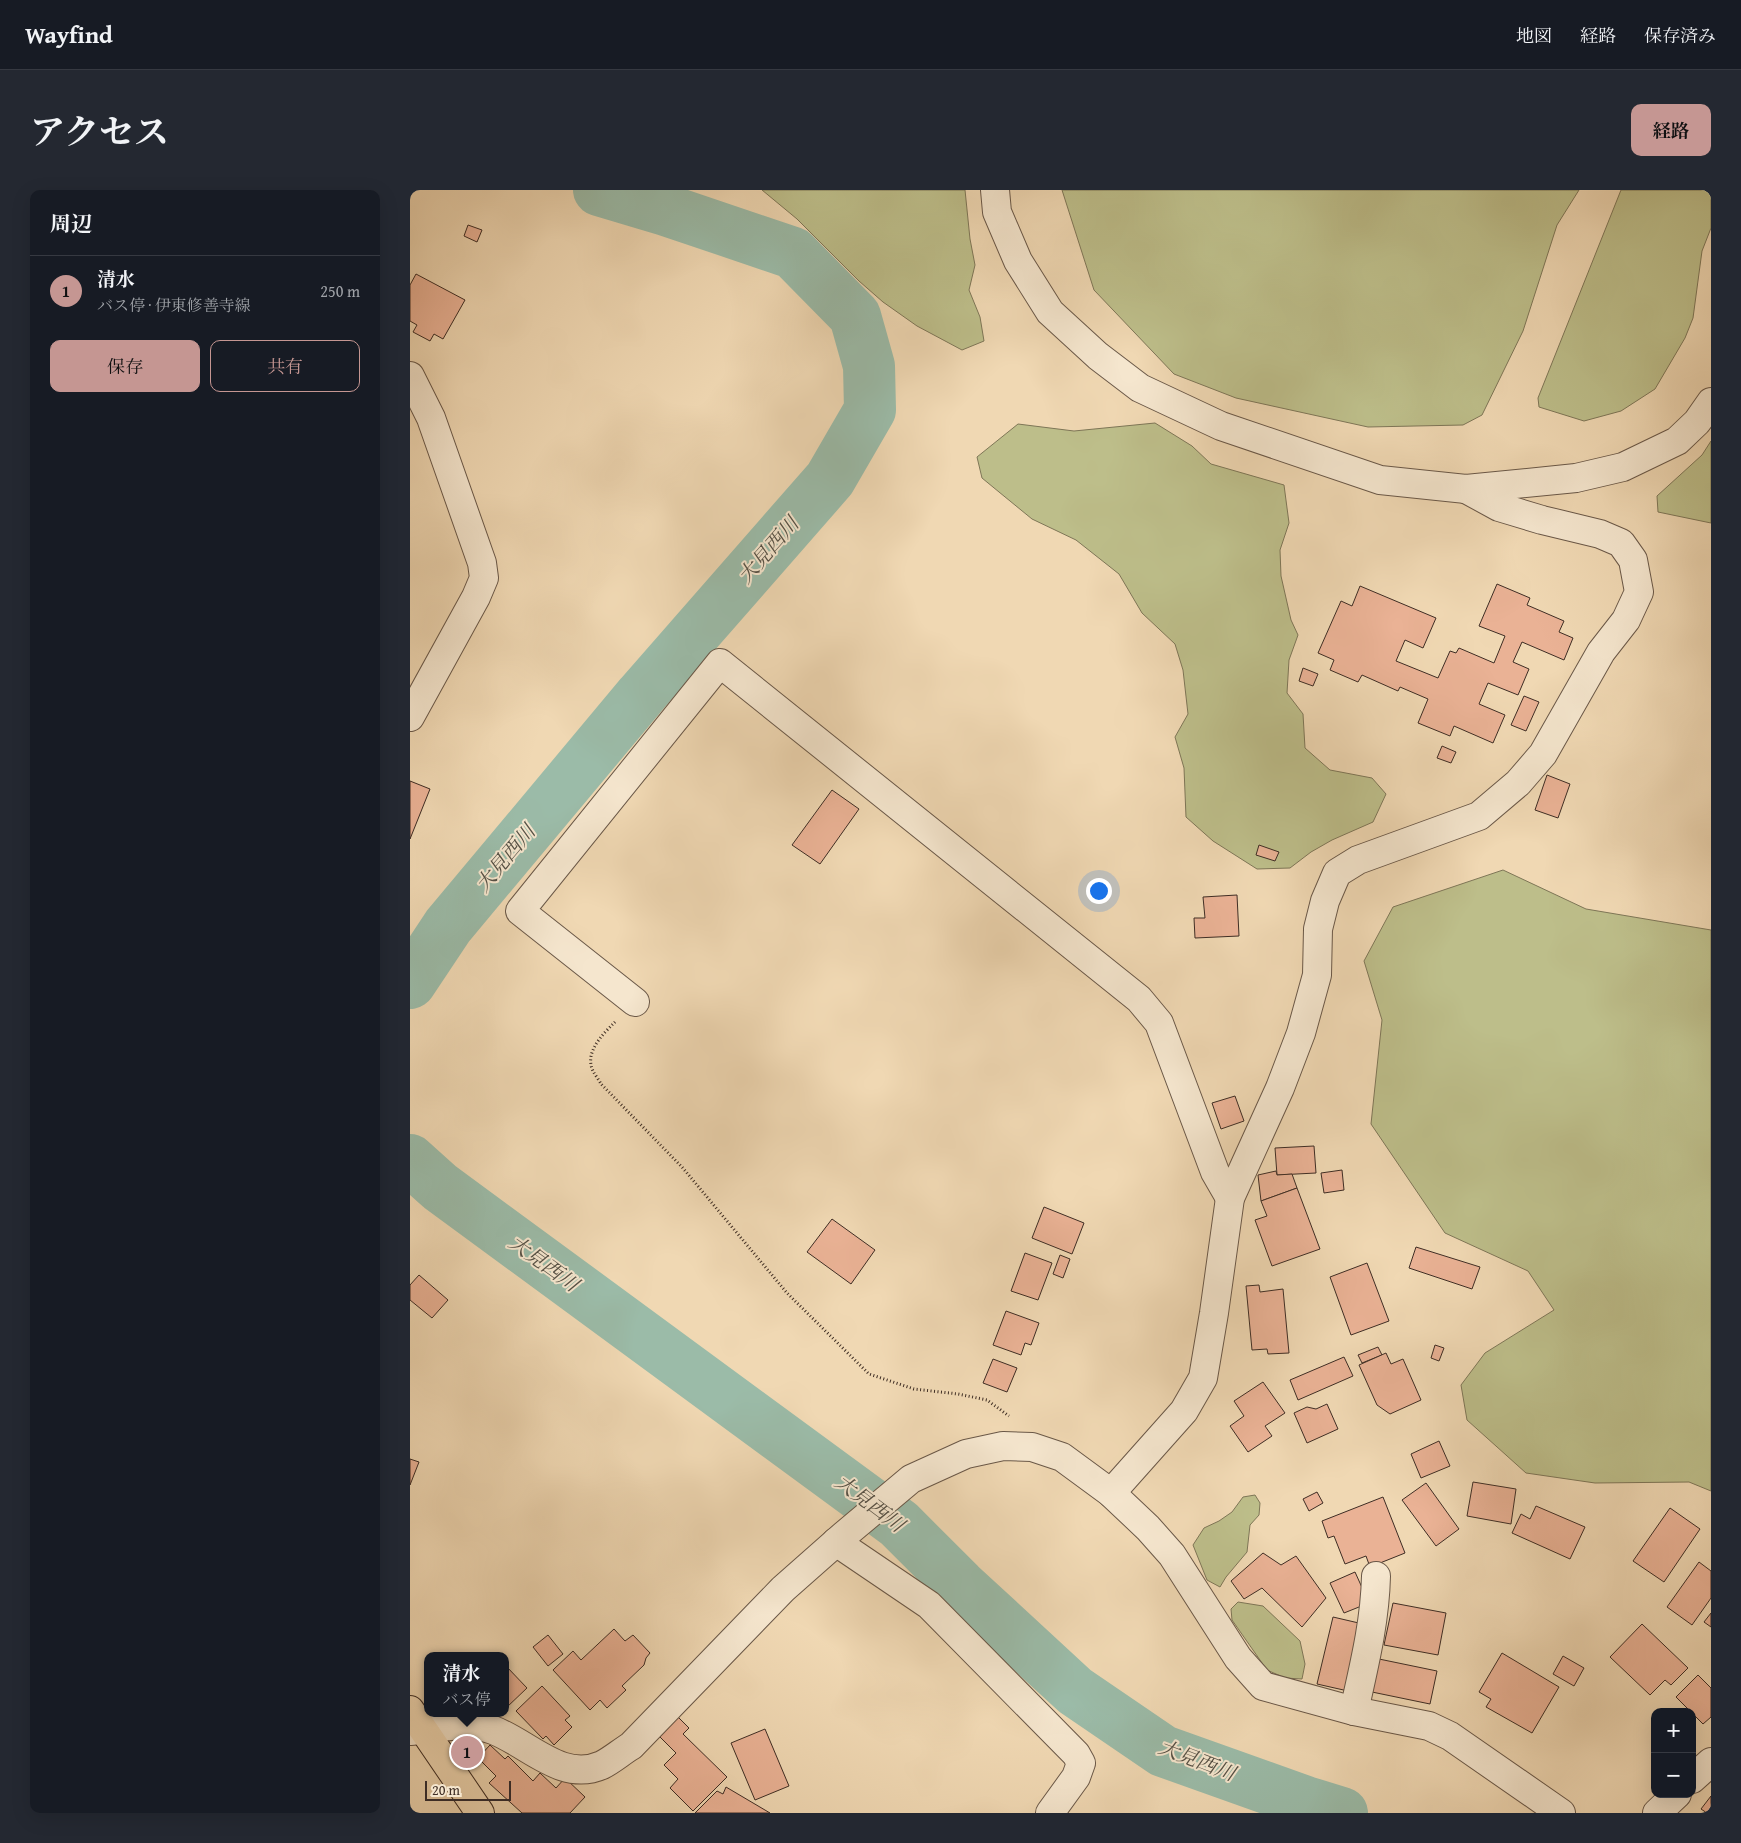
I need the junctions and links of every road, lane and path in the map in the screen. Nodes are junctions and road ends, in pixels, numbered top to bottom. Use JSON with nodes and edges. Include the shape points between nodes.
{"nodes":[{"id":1,"x":995,"y":190,"type":"edge"},
{"id":2,"x":410,"y":376,"type":"edge"},
{"id":3,"x":1711,"y":402,"type":"edge"},
{"id":4,"x":1466,"y":489,"type":"junction"},
{"id":5,"x":410,"y":717,"type":"edge"},
{"id":6,"x":635,"y":1002,"type":"joint"},
{"id":7,"x":1230,"y":1198,"type":"junction"},
{"id":8,"x":1032,"y":1446,"type":"junction"},
{"id":9,"x":1111,"y":1492,"type":"junction"},
{"id":10,"x":839,"y":1539,"type":"junction"},
{"id":11,"x":1376,"y":1576,"type":"dead end"},
{"id":12,"x":1354,"y":1711,"type":"junction"},
{"id":13,"x":414,"y":1723,"type":"edge"},
{"id":14,"x":1711,"y":1762,"type":"edge"},
{"id":15,"x":1696,"y":1776,"type":"edge"},
{"id":16,"x":1673,"y":1798,"type":"edge"},
{"id":17,"x":480,"y":1813,"type":"edge"},
{"id":18,"x":1050,"y":1813,"type":"edge"},
{"id":19,"x":1562,"y":1813,"type":"edge"},
{"id":20,"x":1657,"y":1813,"type":"edge"}],
"edges":[{"from":1,"to":4,"type":"street","via":[[997,212],[1015,252],[1050,312],[1098,356],[1140,388],[1221,426],[1380,480]]},
{"from":2,"to":5,"type":"street","via":[[431,418],[482,563],[484,578]]},
{"from":3,"to":4,"type":"street","via":[[1697,422],[1677,441],[1623,467],[1576,478]]},
{"from":4,"to":7,"type":"street","via":[[1499,507],[1600,534],[1621,543],[1633,560],[1639,592],[1626,620],[1601,652],[1543,754],[1518,784],[1479,816],[1358,860],[1337,873],[1318,929],[1317,975],[1301,1033]]},
{"from":6,"to":7,"type":"street","via":[[520,910],[720,663],[1139,999],[1159,1023],[1215,1172]]},
{"from":6,"to":8,"type":"path","via":[[597,1040],[592,1069],[601,1084],[682,1167],[787,1293],[869,1374],[914,1389],[987,1400],[1013,1419]]},
{"from":7,"to":9,"type":"street","via":[[1203,1378],[1184,1411]]},
{"from":8,"to":9,"type":"street","via":[[1062,1457]]},
{"from":8,"to":10,"type":"street","via":[[1003,1446],[966,1454],[911,1479]]},
{"from":9,"to":12,"type":"street","via":[[1172,1555],[1238,1658],[1263,1686]]},
{"from":10,"to":13,"type":"street","via":[[783,1589],[630,1746],[601,1765],[577,1770],[570,1768],[548,1760],[492,1729]]},
{"from":10,"to":18,"type":"street","via":[[929,1605],[1076,1754],[1081,1763],[1076,1777]]},
{"from":11,"to":12,"type":"street","via":[[1370,1635]]},
{"from":12,"to":19,"type":"street","via":[[1429,1726],[1450,1736]]},
{"from":13,"to":17,"type":"main road"},
{"from":14,"to":15,"type":"street"},
{"from":16,"to":20,"type":"street"}]}
